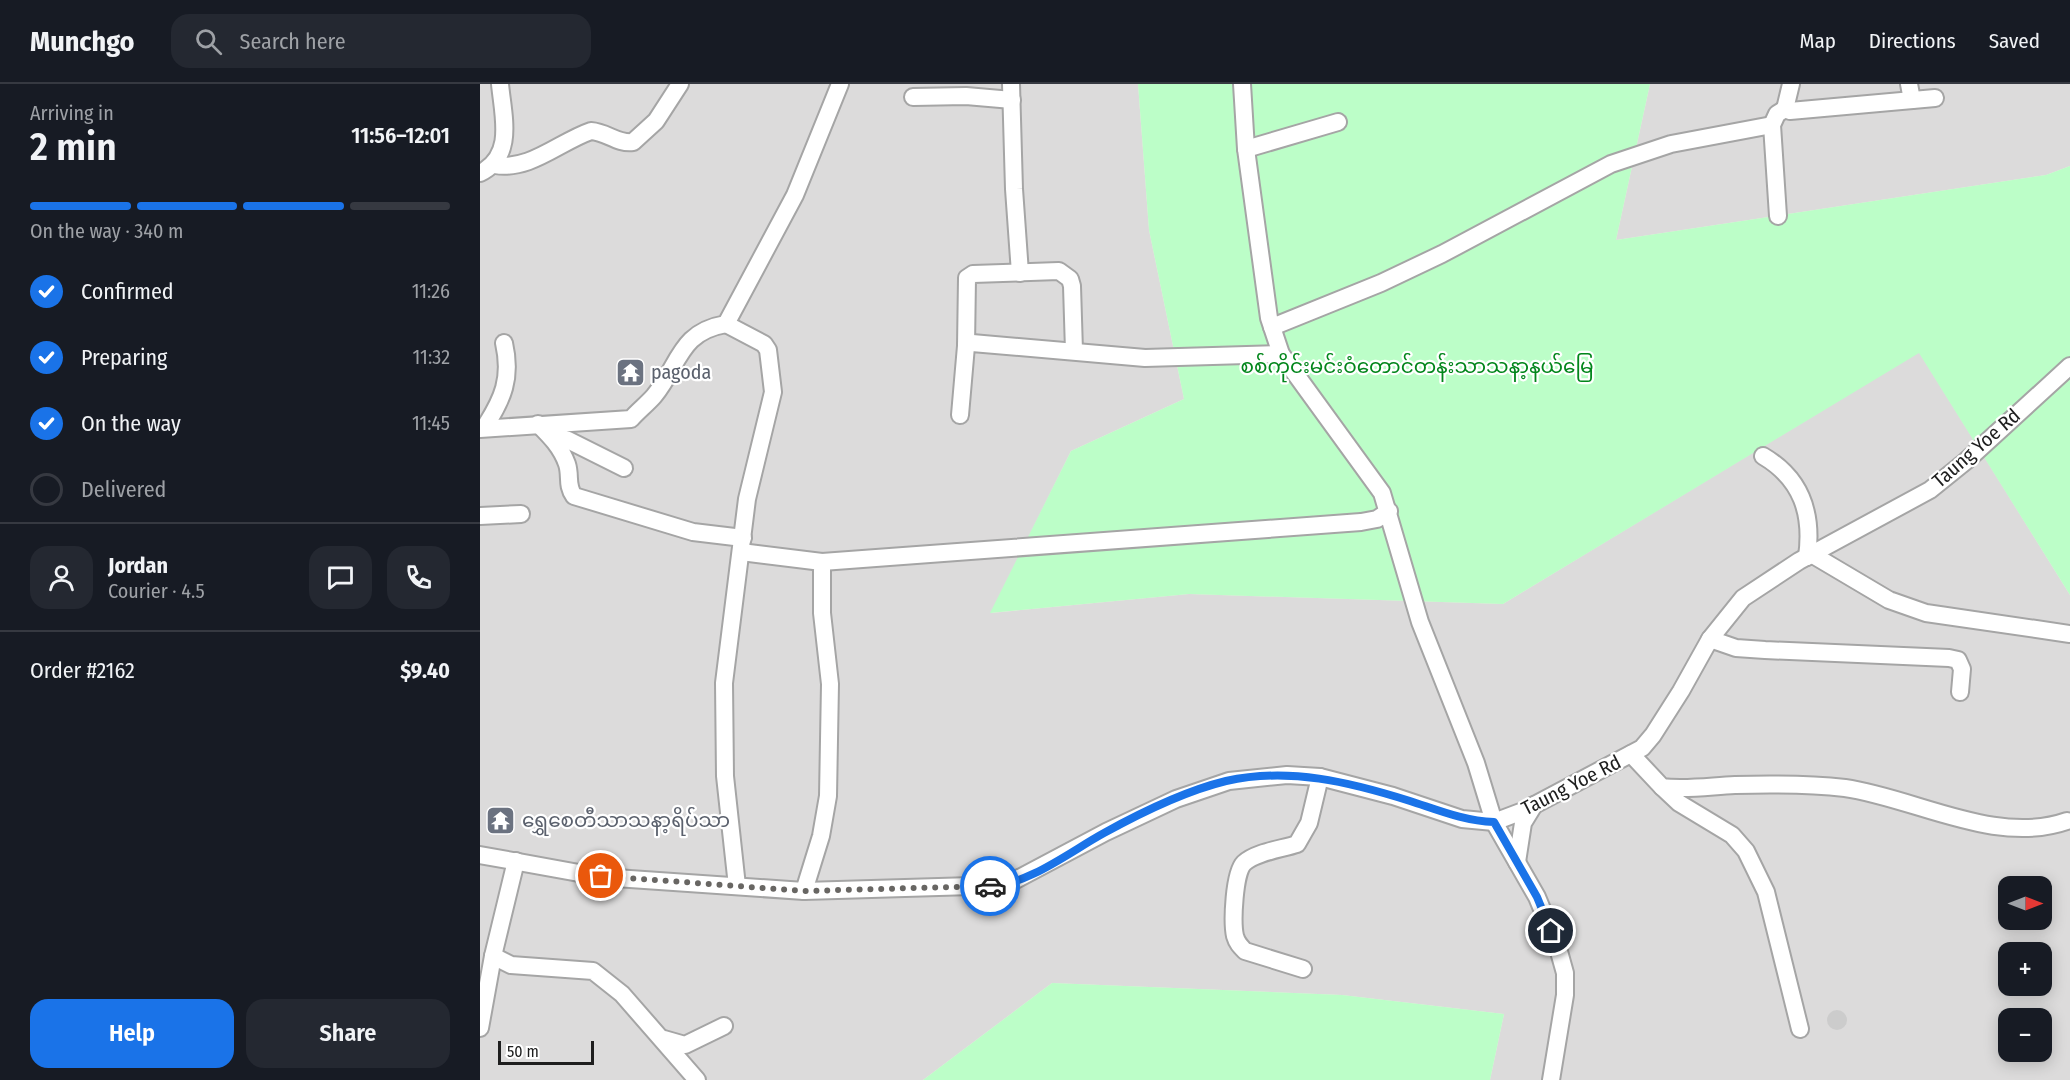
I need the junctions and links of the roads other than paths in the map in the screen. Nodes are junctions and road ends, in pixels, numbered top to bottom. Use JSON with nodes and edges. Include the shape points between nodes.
{"nodes":[{"id":1,"x":500,"y":84,"type":"edge"},
{"id":2,"x":680,"y":84,"type":"edge"},
{"id":3,"x":840,"y":84,"type":"edge"},
{"id":4,"x":1242,"y":84,"type":"edge"},
{"id":5,"x":1791,"y":84,"type":"edge"},
{"id":6,"x":1011,"y":92,"type":"edge"},
{"id":7,"x":1910,"y":92,"type":"edge"},
{"id":8,"x":913,"y":97,"type":"dead end"},
{"id":9,"x":1935,"y":99,"type":"dead end"},
{"id":10,"x":1785,"y":109,"type":"junction"},
{"id":11,"x":1338,"y":122,"type":"dead end"},
{"id":12,"x":1772,"y":125,"type":"junction"},
{"id":13,"x":1246,"y":149,"type":"junction"},
{"id":14,"x":487,"y":169,"type":"edge"},
{"id":15,"x":1778,"y":216,"type":"dead end"},
{"id":16,"x":1020,"y":273,"type":"junction"},
{"id":17,"x":726,"y":324,"type":"junction"},
{"id":18,"x":1272,"y":327,"type":"junction"},
{"id":19,"x":504,"y":343,"type":"dead end"},
{"id":20,"x":966,"y":345,"type":"junction"},
{"id":21,"x":1074,"y":351,"type":"junction"},
{"id":22,"x":1281,"y":354,"type":"junction"},
{"id":23,"x":2070,"y":366,"type":"edge"},
{"id":24,"x":960,"y":415,"type":"dead end"},
{"id":25,"x":482,"y":428,"type":"edge"},
{"id":26,"x":543,"y":429,"type":"junction"},
{"id":27,"x":1763,"y":456,"type":"dead end"},
{"id":28,"x":624,"y":468,"type":"dead end"},
{"id":29,"x":1389,"y":511,"type":"junction"},
{"id":30,"x":521,"y":514,"type":"dead end"},
{"id":31,"x":480,"y":516,"type":"edge"},
{"id":32,"x":742,"y":545,"type":"junction"},
{"id":33,"x":1810,"y":556,"type":"junction"},
{"id":34,"x":822,"y":562,"type":"junction"},
{"id":35,"x":2070,"y":634,"type":"edge"},
{"id":36,"x":1710,"y":639,"type":"junction"},
{"id":37,"x":1960,"y":692,"type":"dead end"},
{"id":38,"x":1631,"y":754,"type":"junction"},
{"id":39,"x":1320,"y":777,"type":"junction"},
{"id":40,"x":1662,"y":787,"type":"junction"},
{"id":41,"x":1535,"y":804,"type":"junction"},
{"id":42,"x":2067,"y":821,"type":"dead end"},
{"id":43,"x":1494,"y":822,"type":"junction"},
{"id":44,"x":480,"y":855,"type":"edge"},
{"id":45,"x":516,"y":861,"type":"junction"},
{"id":46,"x":1517,"y":862,"type":"junction"},
{"id":47,"x":737,"y":886,"type":"junction"},
{"id":48,"x":804,"y":891,"type":"junction"},
{"id":49,"x":493,"y":956,"type":"junction"},
{"id":50,"x":1303,"y":969,"type":"dead end"},
{"id":51,"x":724,"y":1026,"type":"dead end"},
{"id":52,"x":480,"y":1028,"type":"edge"},
{"id":53,"x":1800,"y":1029,"type":"dead end"},
{"id":54,"x":664,"y":1039,"type":"junction"},
{"id":55,"x":691,"y":1078,"type":"edge"},
{"id":56,"x":1551,"y":1080,"type":"edge"}],
"edges":[{"from":1,"to":14,"type":"street","via":[[503,148]]},
{"from":2,"to":14,"type":"street","via":[[656,121],[633,142],[621,142],[591,131],[524,164]]},
{"from":3,"to":17,"type":"street","via":[[795,195]]},
{"from":4,"to":13,"type":"street"},
{"from":5,"to":10,"type":"street"},
{"from":6,"to":8,"type":"street"},
{"from":6,"to":16,"type":"street"},
{"from":7,"to":9,"type":"street"},
{"from":7,"to":10,"type":"street"},
{"from":10,"to":12,"type":"street","via":[[1777,114]]},
{"from":11,"to":13,"type":"street"},
{"from":12,"to":15,"type":"street"},
{"from":12,"to":18,"type":"street","via":[[1671,144],[1611,164],[1442,254]]},
{"from":13,"to":18,"type":"street"},
{"from":16,"to":20,"type":"street","via":[[973,274],[968,278]]},
{"from":16,"to":21,"type":"street","via":[[1059,271],[1070,279]]},
{"from":17,"to":26,"type":"street","via":[[696,334],[654,396],[631,419]]},
{"from":17,"to":32,"type":"street","via":[[764,344],[773,392],[747,499]]},
{"from":18,"to":22,"type":"street"},
{"from":19,"to":25,"type":"street","via":[[508,380],[499,406]]},
{"from":20,"to":21,"type":"street","via":[[987,343]]},
{"from":20,"to":24,"type":"street"},
{"from":21,"to":22,"type":"street","via":[[1145,358]]},
{"from":22,"to":29,"type":"street","via":[[1382,493]]},
{"from":23,"to":33,"type":"street","name":"Taung Yoe Rd","via":[[1946,479]]},
{"from":25,"to":26,"type":"street"},
{"from":26,"to":28,"type":"street"},
{"from":26,"to":32,"type":"street","via":[[558,444],[567,465],[568,488],[574,496]]},
{"from":27,"to":33,"type":"street","via":[[1785,471],[1804,500]]},
{"from":29,"to":34,"type":"street","via":[[1377,519],[1361,522]]},
{"from":29,"to":43,"type":"street","via":[[1420,622],[1476,763]]},
{"from":30,"to":31,"type":"street"},
{"from":32,"to":34,"type":"street"},
{"from":32,"to":47,"type":"street","via":[[724,683],[723,732]]},
{"from":33,"to":35,"type":"street","via":[[1889,600],[1926,613]]},
{"from":33,"to":36,"type":"street","name":"Taung Yoe Rd","via":[[1743,598]]},
{"from":34,"to":48,"type":"street","via":[[822,613],[830,684],[828,796],[821,836]]},
{"from":36,"to":37,"type":"street","via":[[1736,648],[1959,660]]},
{"from":36,"to":38,"type":"street","name":"Taung Yoe Rd","via":[[1653,735]]},
{"from":38,"to":40,"type":"street"},
{"from":38,"to":41,"type":"street","name":"Taung Yoe Rd"},
{"from":39,"to":43,"type":"street","name":"Taung Yoe Rd","via":[[1462,819]]},
{"from":39,"to":48,"type":"street","name":"Taung Yoe Rd","via":[[1257,777],[1206,787],[1106,832],[1006,885]]},
{"from":39,"to":50,"type":"street","via":[[1309,824],[1297,844],[1243,864],[1234,911],[1235,935],[1245,951]]},
{"from":40,"to":42,"type":"street","via":[[1833,788],[1896,800],[1969,821],[2049,828]]},
{"from":40,"to":53,"type":"street","via":[[1679,803],[1732,835],[1746,851],[1766,892]]},
{"from":41,"to":43,"type":"street","name":"Taung Yoe Rd"},
{"from":41,"to":46,"type":"street","via":[[1523,823]]},
{"from":43,"to":46,"type":"street"},
{"from":44,"to":45,"type":"street","name":"Taung Yoe Rd"},
{"from":45,"to":47,"type":"street","name":"Taung Yoe Rd","via":[[601,876]]},
{"from":45,"to":49,"type":"street"},
{"from":46,"to":56,"type":"street","via":[[1537,897],[1565,973],[1561,1030]]},
{"from":47,"to":48,"type":"street","name":"Taung Yoe Rd"},
{"from":49,"to":52,"type":"street"},
{"from":49,"to":54,"type":"street","via":[[511,965],[593,971],[622,994]]},
{"from":51,"to":54,"type":"street","via":[[685,1045]]},
{"from":54,"to":55,"type":"street"}]}
